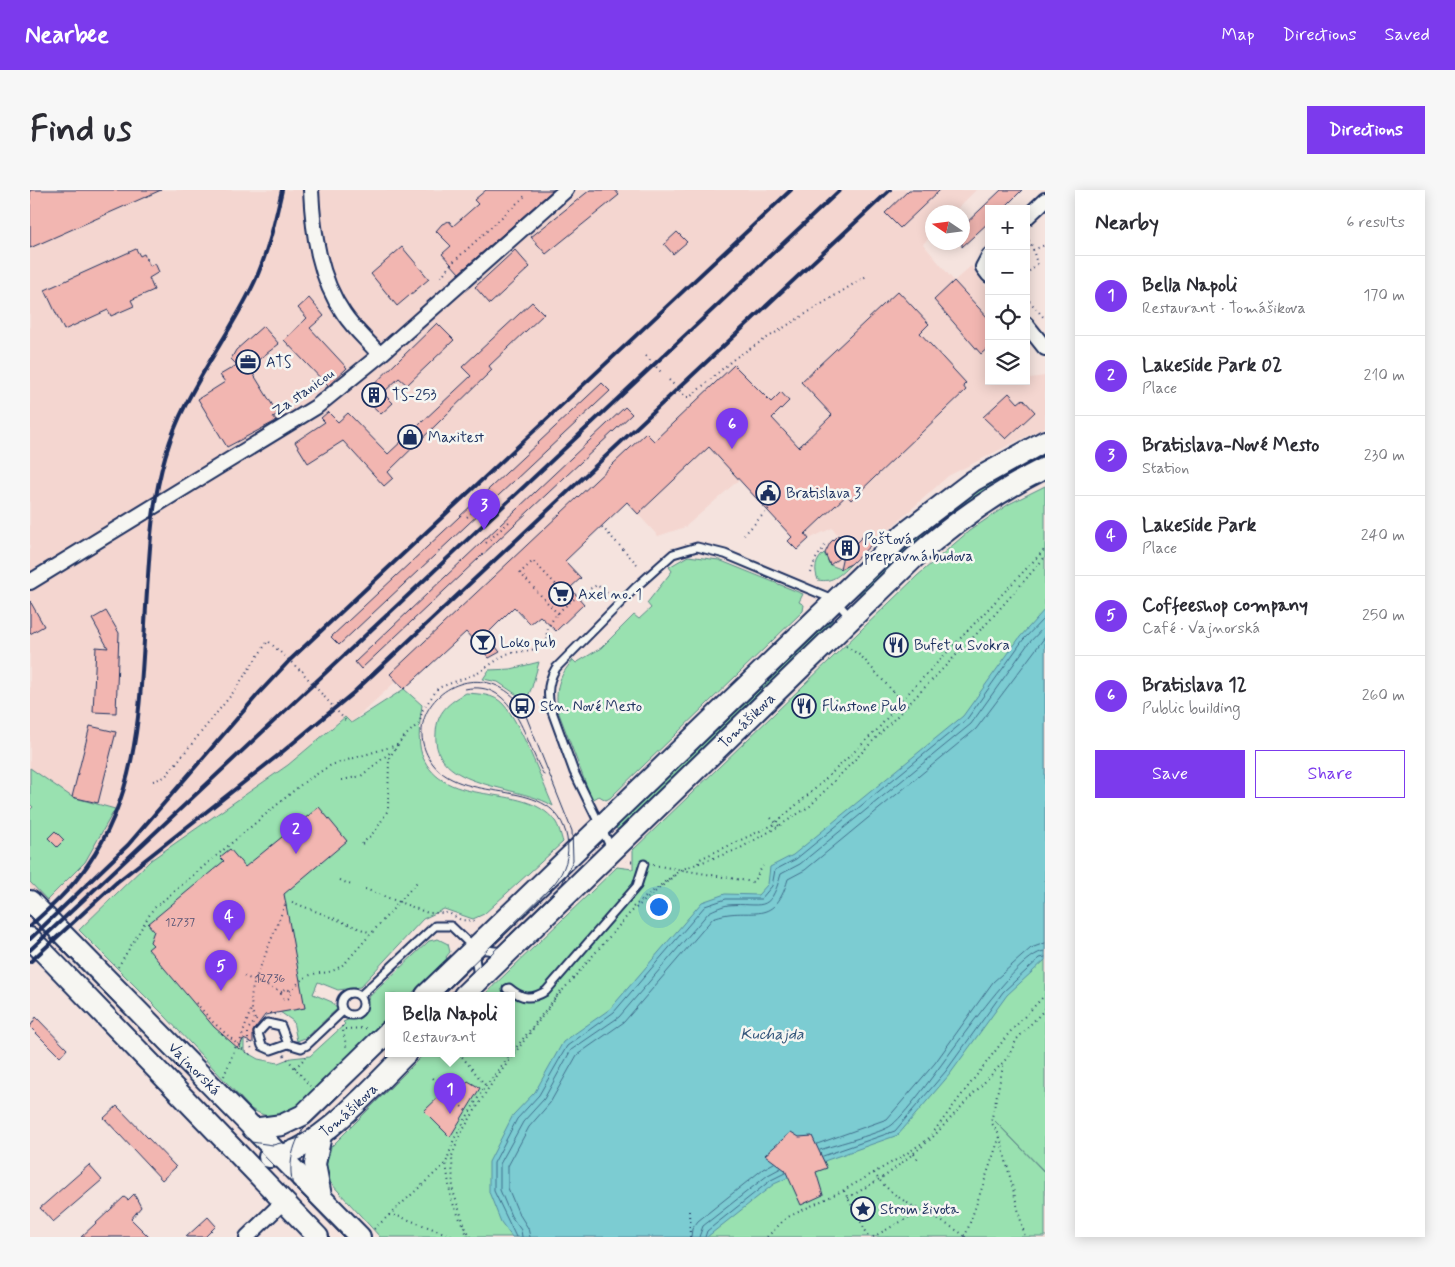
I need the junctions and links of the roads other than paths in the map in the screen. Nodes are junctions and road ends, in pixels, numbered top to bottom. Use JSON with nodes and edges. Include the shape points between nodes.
{"nodes":[{"id":1,"x":311,"y":190,"type":"edge"},
{"id":2,"x":566,"y":190,"type":"edge"},
{"id":3,"x":1045,"y":200,"type":"edge"},
{"id":4,"x":1030,"y":214,"type":"edge"},
{"id":5,"x":1030,"y":329,"type":"edge"},
{"id":6,"x":1045,"y":348,"type":"edge"},
{"id":7,"x":380,"y":354,"type":"junction"},
{"id":8,"x":1045,"y":441,"type":"edge"},
{"id":9,"x":1045,"y":468,"type":"edge"},
{"id":10,"x":30,"y":582,"type":"edge"},
{"id":11,"x":835,"y":600,"type":"junction"},
{"id":12,"x":852,"y":619,"type":"junction"},
{"id":13,"x":601,"y":828,"type":"junction"},
{"id":14,"x":615,"y":855,"type":"junction"},
{"id":15,"x":644,"y":864,"type":"road end"},
{"id":16,"x":30,"y":901,"type":"edge"},
{"id":17,"x":30,"y":938,"type":"edge"},
{"id":18,"x":474,"y":948,"type":"junction"},
{"id":19,"x":508,"y":952,"type":"junction"},
{"id":20,"x":479,"y":981,"type":"junction"},
{"id":21,"x":507,"y":989,"type":"dead end"},
{"id":22,"x":429,"y":992,"type":"edge"},
{"id":23,"x":467,"y":992,"type":"edge"},
{"id":24,"x":514,"y":992,"type":"edge"},
{"id":25,"x":515,"y":993,"type":"edge"},
{"id":26,"x":360,"y":996,"type":"junction"},
{"id":27,"x":343,"y":1011,"type":"junction"},
{"id":28,"x":380,"y":1029,"type":"edge"},
{"id":29,"x":288,"y":1044,"type":"junction"},
{"id":30,"x":403,"y":1057,"type":"edge"},
{"id":31,"x":303,"y":1115,"type":"junction"},
{"id":32,"x":253,"y":1129,"type":"junction"},
{"id":33,"x":321,"y":1135,"type":"junction"},
{"id":34,"x":234,"y":1148,"type":"junction"},
{"id":35,"x":281,"y":1157,"type":"junction"},
{"id":36,"x":321,"y":1196,"type":"junction"},
{"id":37,"x":281,"y":1198,"type":"junction"},
{"id":38,"x":365,"y":1235,"type":"edge"},
{"id":39,"x":247,"y":1237,"type":"edge"},
{"id":40,"x":318,"y":1237,"type":"edge"}],
"edges":[{"from":1,"to":7,"type":"street","via":[[317,252],[327,281],[345,316]]},
{"from":2,"to":7,"type":"street","name":"Za stanicou"},
{"from":3,"to":4,"type":"street"},
{"from":5,"to":6,"type":"street"},
{"from":7,"to":10,"type":"street","name":"Za stanicou","via":[[316,407]]},
{"from":8,"to":11,"type":"main road","name":"Tomášikova","via":[[986,473],[928,513]]},
{"from":9,"to":12,"type":"main road","name":"Tomášikova","via":[[1006,488],[947,530]]},
{"from":11,"to":12,"type":"lane"},
{"from":11,"to":13,"type":"main road","name":"Tomášikova"},
{"from":11,"to":13,"type":"lane","via":[[725,554],[697,547],[673,554],[636,587],[556,668],[550,686],[550,706],[560,738]]},
{"from":12,"to":14,"type":"main road","name":"Tomášikova"},
{"from":13,"to":14,"type":"lane"},
{"from":13,"to":18,"type":"main road","name":"Tomášikova"},
{"from":14,"to":19,"type":"main road","name":"Tomášikova"},
{"from":15,"to":25,"type":"lane","via":[[637,886],[546,991],[535,998],[521,998]]},
{"from":16,"to":32,"type":"main road","name":"Vajnorská"},
{"from":17,"to":34,"type":"main road","name":"Vajnorská"},
{"from":18,"to":19,"type":"lane"},
{"from":18,"to":20,"type":"lane"},
{"from":18,"to":22,"type":"main road","name":"Tomášikova"},
{"from":18,"to":26,"type":"lane","via":[[451,926],[435,926]]},
{"from":19,"to":20,"type":"main road","name":"Tomášikova"},
{"from":20,"to":23,"type":"main road","name":"Tomášikova"},
{"from":21,"to":24,"type":"lane"},
{"from":26,"to":27,"type":"lane","via":[[352,992],[344,996],[341,1003]]},
{"from":26,"to":27,"type":"lane","via":[[363,1004],[359,1012],[351,1015]]},
{"from":27,"to":29,"type":"lane","via":[[300,1048]]},
{"from":28,"to":31,"type":"main road","name":"Tomášikova"},
{"from":29,"to":29,"type":"lane","via":[[284,1030],[276,1024],[267,1023],[260,1029],[258,1038],[266,1049]]},
{"from":30,"to":33,"type":"main road","name":"Tomášikova"},
{"from":31,"to":32,"type":"main road","name":"Tomášikova","via":[[282,1125]]},
{"from":31,"to":35,"type":"main road","name":"Tomášikova"},
{"from":32,"to":35,"type":"main road","name":"Vajnorská"},
{"from":33,"to":35,"type":"main road","name":"Tomášikova"},
{"from":33,"to":36,"type":"main road","via":[[315,1164]]},
{"from":34,"to":35,"type":"main road","name":"Tomášikova","via":[[253,1157]]},
{"from":34,"to":37,"type":"main road","name":"Vajnorská"},
{"from":35,"to":36,"type":"main road","name":"Vajnorská"},
{"from":35,"to":37,"type":"main road","name":"Tomášikova","via":[[278,1183]]},
{"from":36,"to":38,"type":"main road","name":"Vajnorská"},
{"from":37,"to":39,"type":"street"},
{"from":37,"to":40,"type":"main road","name":"Vajnorská"}]}
